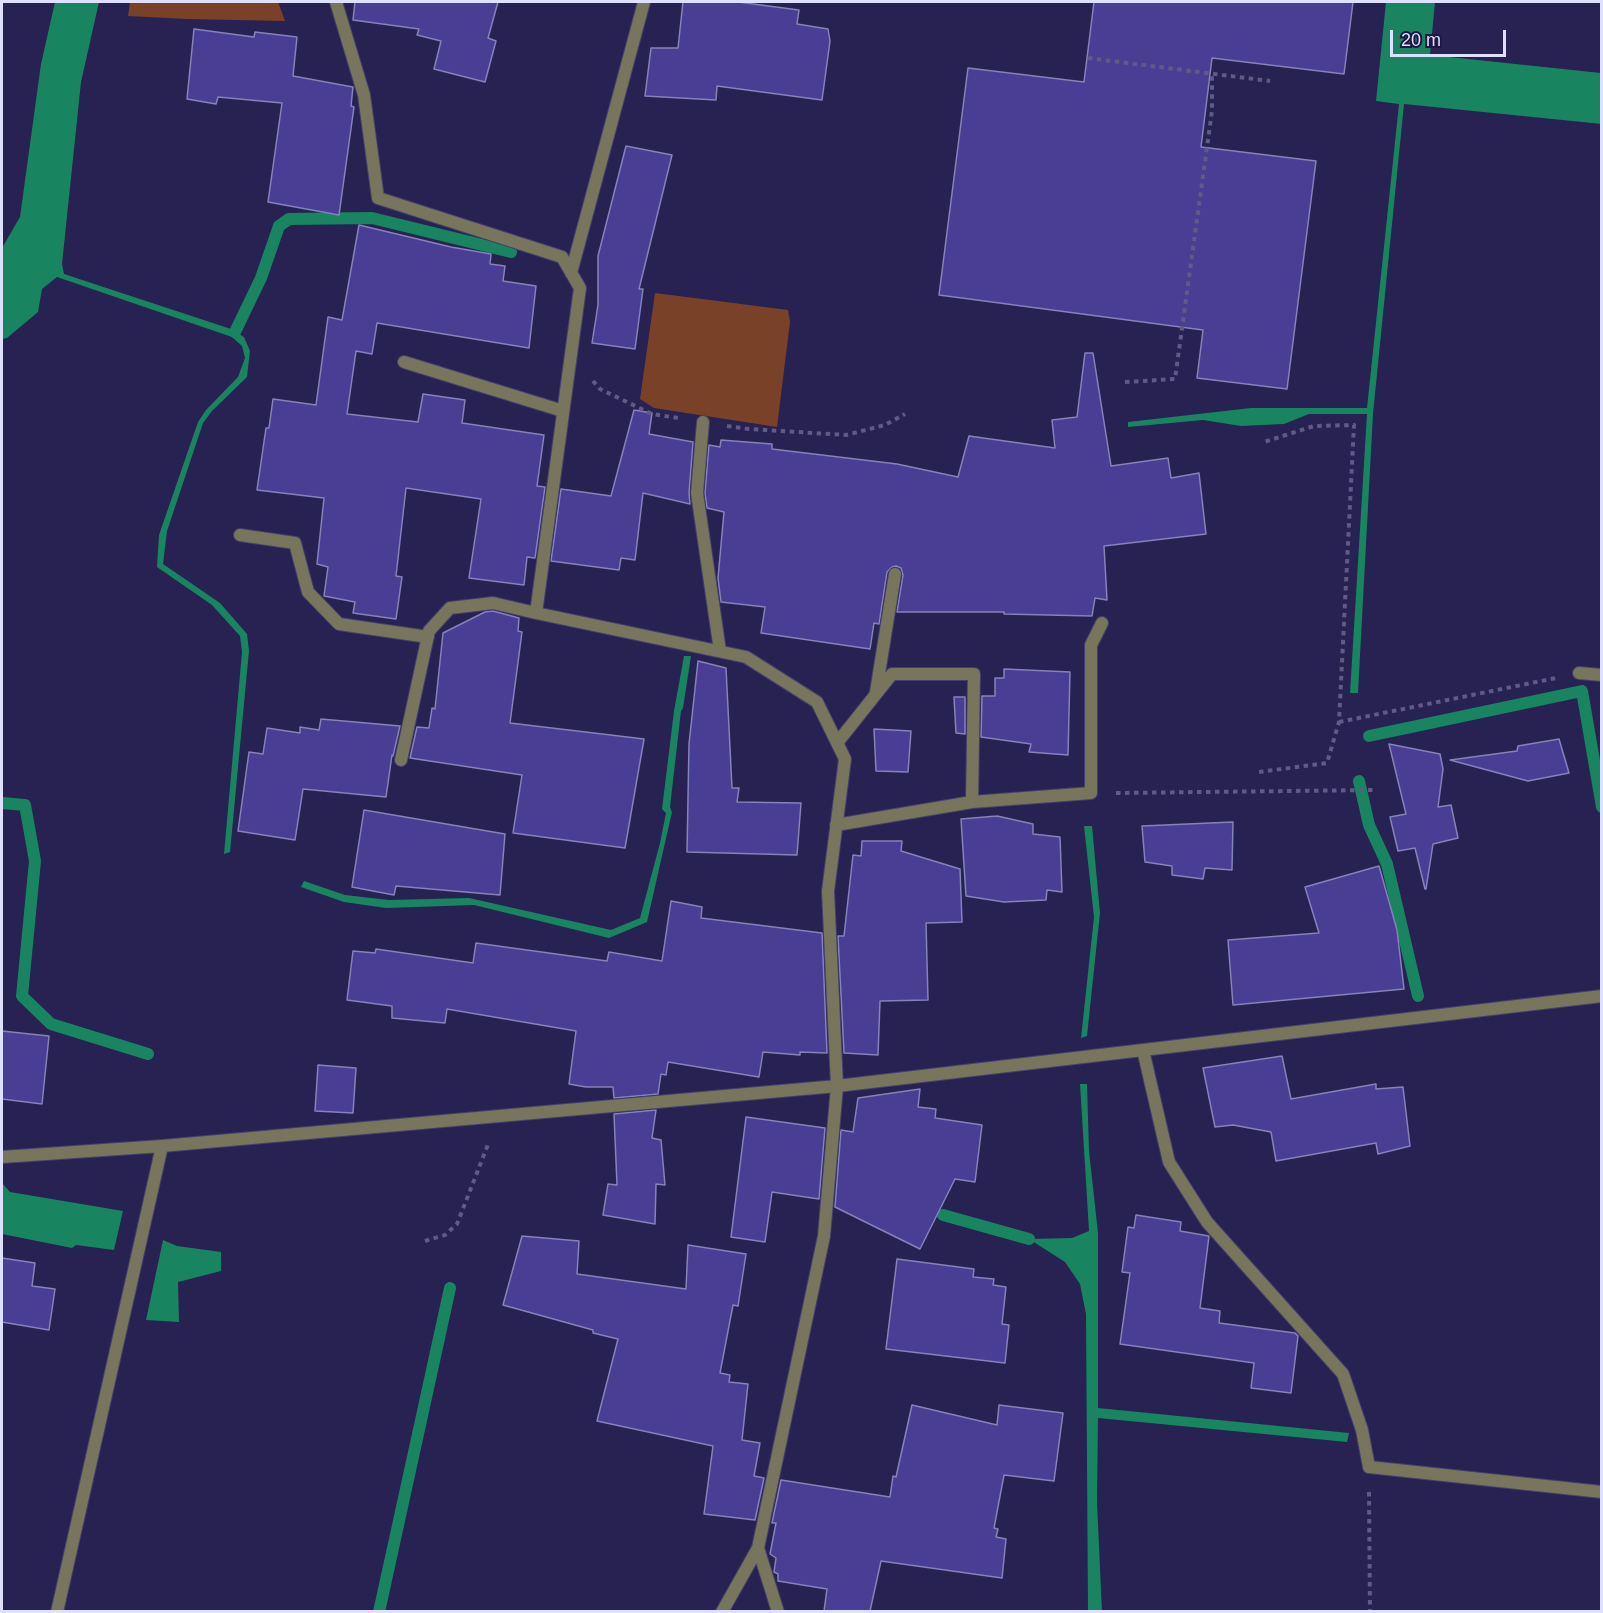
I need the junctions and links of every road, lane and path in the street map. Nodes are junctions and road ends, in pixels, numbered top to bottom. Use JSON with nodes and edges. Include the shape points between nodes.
{"nodes":[{"id":1,"x":336,"y":2,"type":"edge"},
{"id":2,"x":644,"y":2,"type":"edge"},
{"id":3,"x":1088,"y":58,"type":"dead end"},
{"id":4,"x":1212,"y":74,"type":"junction"},
{"id":5,"x":1270,"y":81,"type":"dead end"},
{"id":6,"x":571,"y":273,"type":"junction"},
{"id":7,"x":404,"y":362,"type":"dead end"},
{"id":8,"x":1125,"y":382,"type":"dead end"},
{"id":9,"x":563,"y":411,"type":"junction"},
{"id":10,"x":703,"y":422,"type":"dead end"},
{"id":11,"x":1264,"y":442,"type":"dead end"},
{"id":12,"x":240,"y":535,"type":"dead end"},
{"id":13,"x":895,"y":574,"type":"dead end"},
{"id":14,"x":536,"y":613,"type":"junction"},
{"id":15,"x":1102,"y":623,"type":"dead end"},
{"id":16,"x":428,"y":637,"type":"junction"},
{"id":17,"x":720,"y":651,"type":"junction"},
{"id":18,"x":1579,"y":673,"type":"joint"},
{"id":19,"x":1602,"y":675,"type":"edge"},
{"id":20,"x":876,"y":694,"type":"junction"},
{"id":21,"x":1339,"y":722,"type":"junction"},
{"id":22,"x":837,"y":743,"type":"junction"},
{"id":23,"x":401,"y":760,"type":"dead end"},
{"id":24,"x":1259,"y":772,"type":"dead end"},
{"id":25,"x":1376,"y":790,"type":"dead end"},
{"id":26,"x":1091,"y":793,"type":"junction"},
{"id":27,"x":972,"y":802,"type":"junction"},
{"id":28,"x":836,"y":825,"type":"junction"},
{"id":29,"x":1602,"y":996,"type":"edge"},
{"id":30,"x":1143,"y":1050,"type":"junction"},
{"id":31,"x":837,"y":1086,"type":"junction"},
{"id":32,"x":499,"y":1116,"type":"junction"},
{"id":33,"x":162,"y":1146,"type":"junction"},
{"id":34,"x":2,"y":1157,"type":"edge"},
{"id":35,"x":425,"y":1241,"type":"dead end"},
{"id":36,"x":1369,"y":1467,"type":"junction"},
{"id":37,"x":1602,"y":1492,"type":"edge"},
{"id":38,"x":758,"y":1548,"type":"junction"},
{"id":39,"x":57,"y":1611,"type":"edge"},
{"id":40,"x":722,"y":1611,"type":"edge"},
{"id":41,"x":778,"y":1611,"type":"edge"},
{"id":42,"x":1370,"y":1611,"type":"edge"}],
"edges":[{"from":1,"to":6,"type":"street","via":[[364,95],[378,198],[562,257]]},
{"from":2,"to":6,"type":"street"},
{"from":3,"to":4,"type":"path"},
{"from":4,"to":5,"type":"path"},
{"from":4,"to":8,"type":"path","via":[[1212,111],[1174,379]]},
{"from":6,"to":9,"type":"street","via":[[579,288]]},
{"from":7,"to":9,"type":"street"},
{"from":9,"to":14,"type":"street"},
{"from":10,"to":17,"type":"street","via":[[697,493]]},
{"from":11,"to":21,"type":"path","via":[[1314,426],[1354,425]]},
{"from":12,"to":16,"type":"street","via":[[295,543],[309,592],[339,624]]},
{"from":13,"to":20,"type":"street"},
{"from":14,"to":16,"type":"street","via":[[493,603],[450,608]]},
{"from":14,"to":17,"type":"street"},
{"from":15,"to":26,"type":"street","via":[[1091,645]]},
{"from":16,"to":23,"type":"street"},
{"from":17,"to":22,"type":"street","via":[[746,657],[817,702]]},
{"from":18,"to":19,"type":"street"},
{"from":18,"to":21,"type":"path"},
{"from":20,"to":22,"type":"street"},
{"from":20,"to":27,"type":"street","via":[[892,674],[974,674]]},
{"from":21,"to":24,"type":"path","via":[[1327,763]]},
{"from":22,"to":28,"type":"street","via":[[845,759]]},
{"from":25,"to":26,"type":"path"},
{"from":26,"to":27,"type":"street"},
{"from":27,"to":28,"type":"street"},
{"from":28,"to":31,"type":"street","via":[[828,891]]},
{"from":29,"to":30,"type":"street"},
{"from":30,"to":31,"type":"street"},
{"from":30,"to":36,"type":"street","via":[[1168,1162],[1207,1222],[1343,1374],[1362,1430]]},
{"from":31,"to":32,"type":"street"},
{"from":31,"to":38,"type":"street","via":[[824,1236]]},
{"from":32,"to":33,"type":"street"},
{"from":32,"to":35,"type":"path","via":[[457,1224],[445,1234]]},
{"from":33,"to":34,"type":"street"},
{"from":33,"to":39,"type":"street"},
{"from":36,"to":37,"type":"street"},
{"from":36,"to":42,"type":"path"},
{"from":38,"to":40,"type":"street"},
{"from":38,"to":41,"type":"street"}]}
